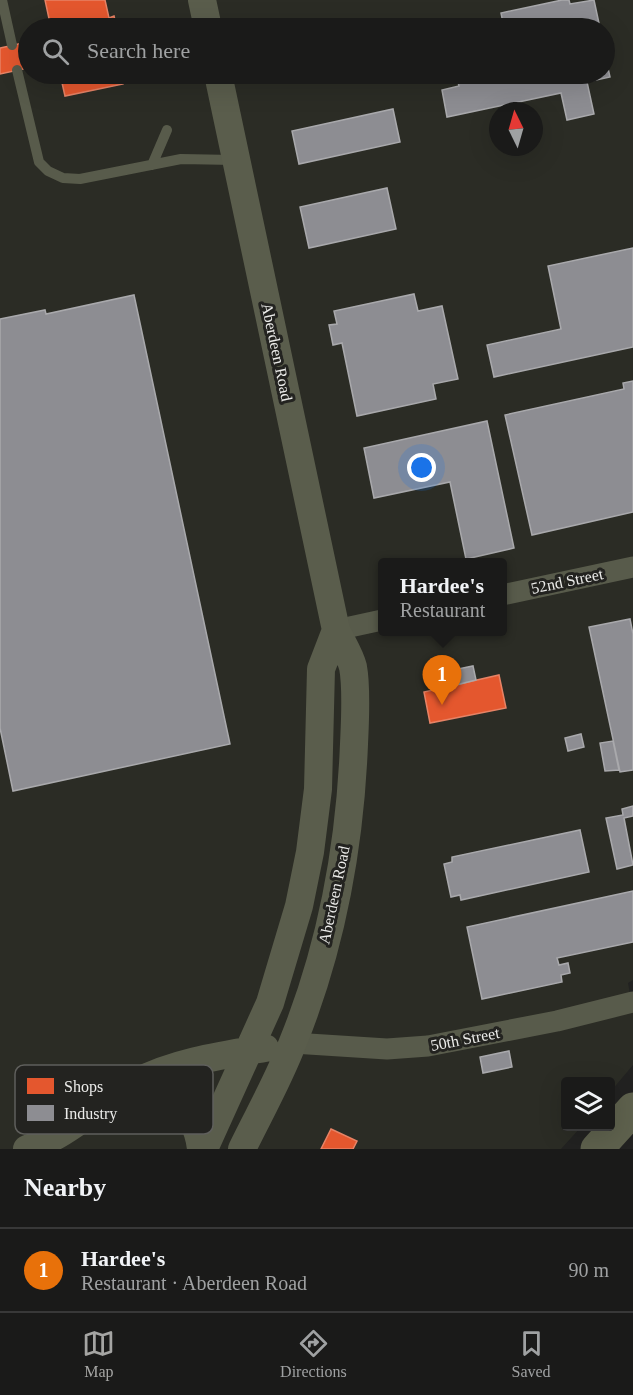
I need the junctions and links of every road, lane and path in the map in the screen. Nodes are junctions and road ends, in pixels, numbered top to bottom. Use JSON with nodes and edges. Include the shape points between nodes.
{"nodes":[{"id":1,"x":2,"y":0,"type":"edge"},
{"id":2,"x":7,"y":0,"type":"edge"},
{"id":3,"x":202,"y":0,"type":"edge"},
{"id":4,"x":206,"y":18,"type":"edge"},
{"id":5,"x":23,"y":84,"type":"edge"},
{"id":6,"x":220,"y":84,"type":"edge"},
{"id":7,"x":166,"y":130,"type":"dead end"},
{"id":8,"x":236,"y":160,"type":"junction"},
{"id":9,"x":152,"y":165,"type":"junction"},
{"id":10,"x":633,"y":567,"type":"edge"},
{"id":11,"x":507,"y":594,"type":"edge"},
{"id":12,"x":378,"y":621,"type":"edge"},
{"id":13,"x":336,"y":630,"type":"junction"},
{"id":14,"x":633,"y":1002,"type":"edge"},
{"id":15,"x":293,"y":1043,"type":"junction"},
{"id":16,"x":250,"y":1051,"type":"junction"},
{"id":17,"x":190,"y":1065,"type":"edge"},
{"id":18,"x":633,"y":1109,"type":"edge"},
{"id":19,"x":213,"y":1128,"type":"edge"},
{"id":20,"x":56,"y":1134,"type":"edge"},
{"id":21,"x":198,"y":1134,"type":"edge"},
{"id":22,"x":210,"y":1134,"type":"edge"},
{"id":23,"x":27,"y":1149,"type":"edge"},
{"id":24,"x":203,"y":1149,"type":"edge"},
{"id":25,"x":242,"y":1149,"type":"edge"},
{"id":26,"x":597,"y":1149,"type":"edge"}],
"edges":[{"from":1,"to":2,"type":"lane","via":[[16,45]]},
{"from":3,"to":4,"type":"main road"},
{"from":5,"to":9,"type":"lane","via":[[39,162],[48,171],[63,178],[80,179]]},
{"from":6,"to":8,"type":"main road","name":"Aberdeen Road"},
{"from":7,"to":9,"type":"lane"},
{"from":8,"to":9,"type":"lane","via":[[181,159]]},
{"from":8,"to":13,"type":"main road","name":"Aberdeen Road"},
{"from":10,"to":11,"type":"street","name":"52nd Street"},
{"from":12,"to":13,"type":"street"},
{"from":13,"to":15,"type":"main road","name":"Aberdeen Road","via":[[353,666],[351,803],[333,910]]},
{"from":13,"to":16,"type":"main road","name":"Aberdeen Road","via":[[321,669],[318,789],[304,882],[281,972]]},
{"from":14,"to":15,"type":"street","name":"50th Street","via":[[428,1046],[387,1049]]},
{"from":15,"to":16,"type":"main road"},
{"from":15,"to":25,"type":"main road","name":"Aberdeen Road"},
{"from":16,"to":17,"type":"main road"},
{"from":16,"to":19,"type":"main road","name":"Aberdeen Road"},
{"from":18,"to":26,"type":"highway"},
{"from":20,"to":23,"type":"main road"},
{"from":21,"to":24,"type":"main road"},
{"from":22,"to":24,"type":"main road","name":"Aberdeen Road"}]}
